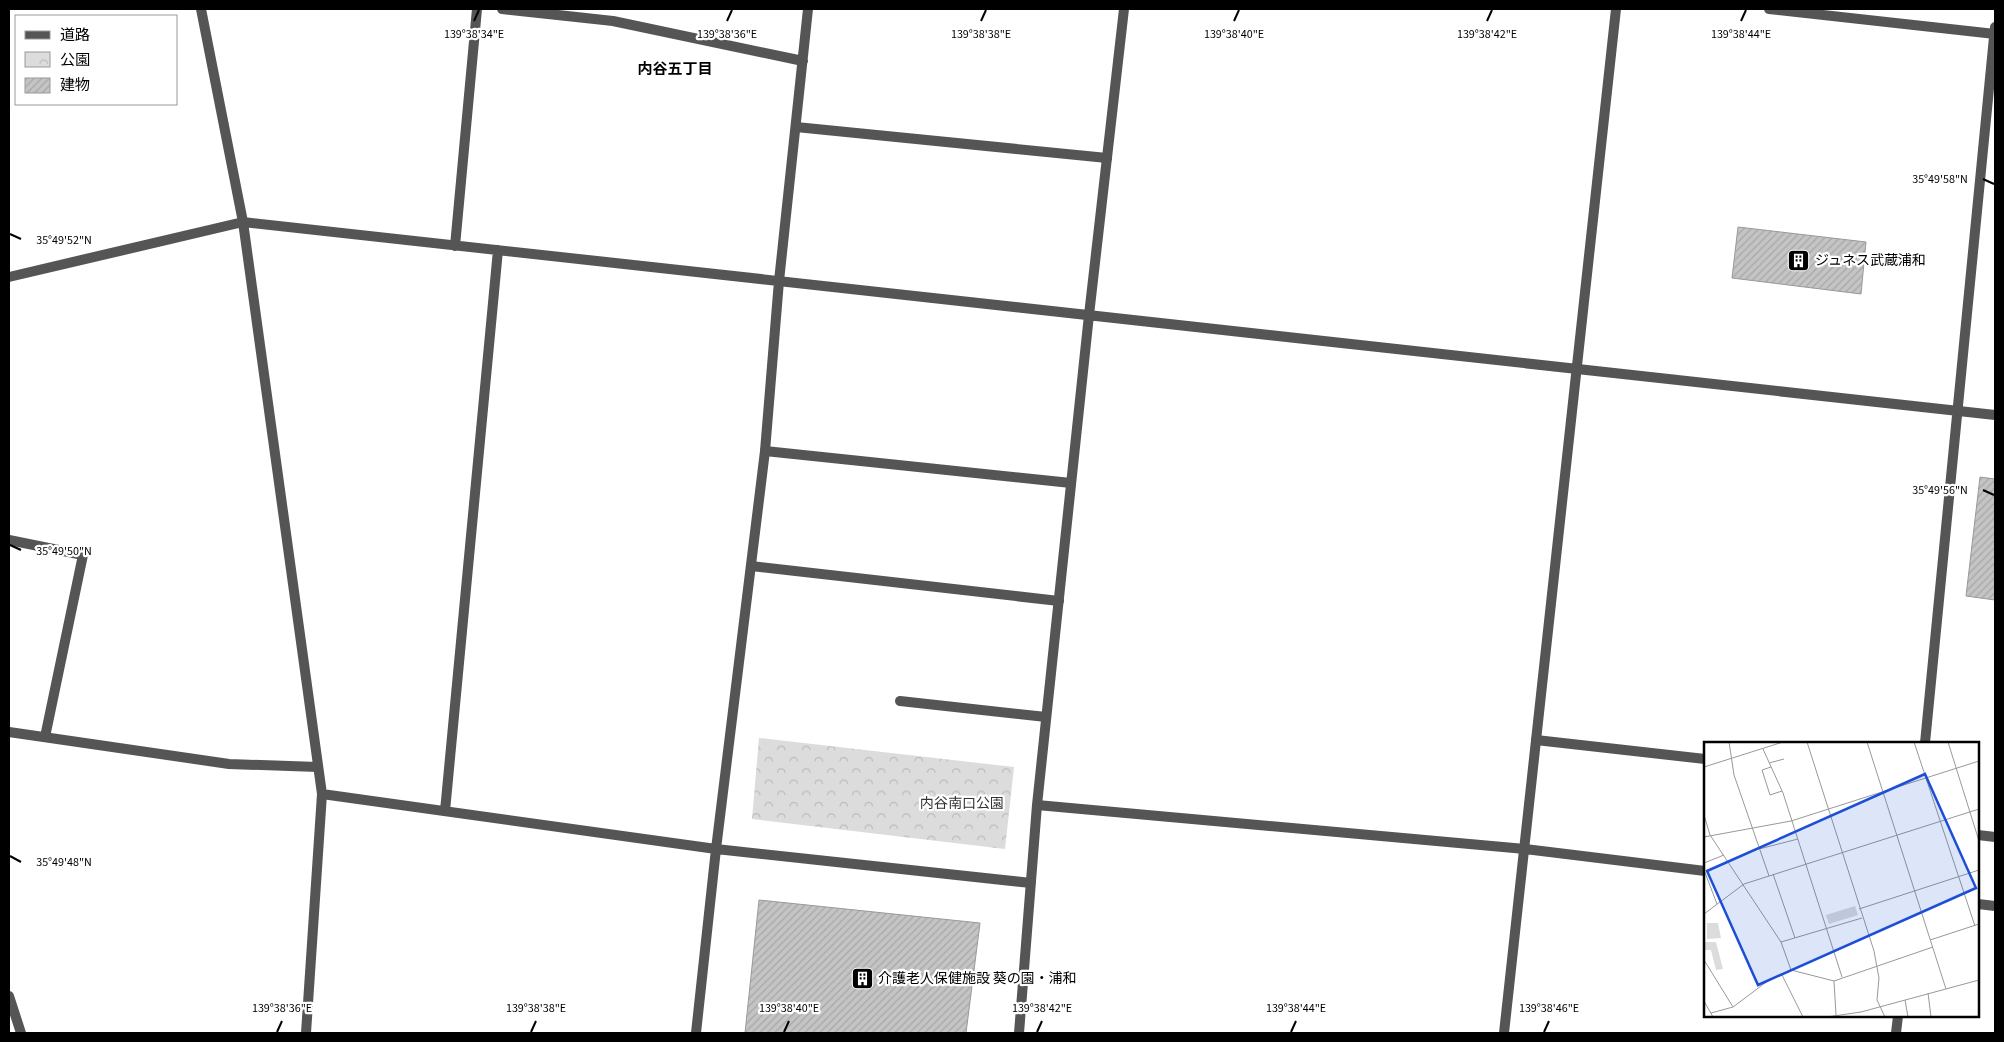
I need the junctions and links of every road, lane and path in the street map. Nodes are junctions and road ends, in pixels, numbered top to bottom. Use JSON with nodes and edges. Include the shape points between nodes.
{"nodes":[{"id":1,"x":201,"y":9,"type":"edge"},
{"id":2,"x":477,"y":9,"type":"edge"},
{"id":3,"x":502,"y":9,"type":"edge"},
{"id":4,"x":808,"y":9,"type":"edge"},
{"id":5,"x":1124,"y":9,"type":"edge"},
{"id":6,"x":1616,"y":9,"type":"edge"},
{"id":7,"x":1769,"y":9,"type":"edge"},
{"id":8,"x":1995,"y":27,"type":"edge"},
{"id":9,"x":1995,"y":34,"type":"edge"},
{"id":10,"x":803,"y":61,"type":"junction"},
{"id":11,"x":796,"y":128,"type":"junction"},
{"id":12,"x":1107,"y":158,"type":"junction"},
{"id":13,"x":242,"y":222,"type":"junction"},
{"id":14,"x":456,"y":246,"type":"junction"},
{"id":15,"x":498,"y":250,"type":"junction"},
{"id":16,"x":9,"y":277,"type":"edge"},
{"id":17,"x":779,"y":281,"type":"junction"},
{"id":18,"x":1089,"y":315,"type":"junction"},
{"id":19,"x":1577,"y":369,"type":"junction"},
{"id":20,"x":1957,"y":411,"type":"junction"},
{"id":21,"x":1995,"y":415,"type":"edge"},
{"id":22,"x":764,"y":451,"type":"junction"},
{"id":23,"x":1071,"y":483,"type":"junction"},
{"id":24,"x":9,"y":540,"type":"edge"},
{"id":25,"x":751,"y":566,"type":"junction"},
{"id":26,"x":1059,"y":601,"type":"junction"},
{"id":27,"x":900,"y":701,"type":"dead end"},
{"id":28,"x":1046,"y":717,"type":"junction"},
{"id":29,"x":9,"y":732,"type":"edge"},
{"id":30,"x":45,"y":738,"type":"junction"},
{"id":31,"x":1536,"y":740,"type":"junction"},
{"id":32,"x":1925,"y":742,"type":"edge"},
{"id":33,"x":1704,"y":759,"type":"edge"},
{"id":34,"x":318,"y":767,"type":"junction"},
{"id":35,"x":322,"y":794,"type":"junction"},
{"id":36,"x":1037,"y":804,"type":"junction"},
{"id":37,"x":445,"y":811,"type":"junction"},
{"id":38,"x":1979,"y":835,"type":"edge"},
{"id":39,"x":1995,"y":837,"type":"edge"},
{"id":40,"x":716,"y":849,"type":"junction"},
{"id":41,"x":1524,"y":849,"type":"junction"},
{"id":42,"x":1704,"y":871,"type":"edge"},
{"id":43,"x":1031,"y":883,"type":"junction"},
{"id":44,"x":1979,"y":904,"type":"edge"},
{"id":45,"x":1995,"y":906,"type":"edge"},
{"id":46,"x":9,"y":996,"type":"edge"},
{"id":47,"x":1898,"y":1017,"type":"edge"},
{"id":48,"x":21,"y":1033,"type":"edge"},
{"id":49,"x":306,"y":1033,"type":"edge"},
{"id":50,"x":696,"y":1033,"type":"edge"},
{"id":51,"x":1019,"y":1033,"type":"edge"},
{"id":52,"x":1504,"y":1033,"type":"edge"},
{"id":53,"x":1896,"y":1033,"type":"edge"}],
"edges":[{"from":1,"to":13,"type":"street"},
{"from":2,"to":14,"type":"street"},
{"from":3,"to":10,"type":"street","via":[[612,21]]},
{"from":4,"to":10,"type":"street"},
{"from":5,"to":12,"type":"street"},
{"from":6,"to":19,"type":"street"},
{"from":7,"to":9,"type":"street"},
{"from":8,"to":9,"type":"street"},
{"from":9,"to":20,"type":"street"},
{"from":10,"to":11,"type":"street"},
{"from":11,"to":12,"type":"street"},
{"from":11,"to":17,"type":"street"},
{"from":12,"to":18,"type":"street"},
{"from":13,"to":14,"type":"street"},
{"from":13,"to":16,"type":"street"},
{"from":13,"to":34,"type":"street"},
{"from":14,"to":15,"type":"street"},
{"from":15,"to":17,"type":"street"},
{"from":15,"to":37,"type":"street"},
{"from":17,"to":18,"type":"street"},
{"from":17,"to":22,"type":"street"},
{"from":18,"to":19,"type":"street"},
{"from":18,"to":23,"type":"street"},
{"from":19,"to":20,"type":"street"},
{"from":19,"to":31,"type":"street"},
{"from":20,"to":21,"type":"street"},
{"from":20,"to":32,"type":"street"},
{"from":22,"to":23,"type":"street"},
{"from":22,"to":25,"type":"street"},
{"from":23,"to":26,"type":"street"},
{"from":24,"to":30,"type":"street","via":[[83,555]]},
{"from":25,"to":26,"type":"street"},
{"from":25,"to":40,"type":"street"},
{"from":26,"to":28,"type":"street"},
{"from":27,"to":28,"type":"street"},
{"from":28,"to":36,"type":"street"},
{"from":29,"to":30,"type":"street"},
{"from":30,"to":34,"type":"street","via":[[228,764]]},
{"from":31,"to":33,"type":"street"},
{"from":31,"to":41,"type":"street"},
{"from":34,"to":35,"type":"street"},
{"from":35,"to":37,"type":"street"},
{"from":35,"to":49,"type":"street"},
{"from":36,"to":41,"type":"street"},
{"from":36,"to":43,"type":"street"},
{"from":37,"to":40,"type":"street"},
{"from":38,"to":39,"type":"street"},
{"from":40,"to":43,"type":"street"},
{"from":40,"to":50,"type":"street"},
{"from":41,"to":42,"type":"street"},
{"from":41,"to":52,"type":"street"},
{"from":43,"to":51,"type":"street"},
{"from":44,"to":45,"type":"street"},
{"from":46,"to":48,"type":"street"},
{"from":47,"to":53,"type":"street"}]}
